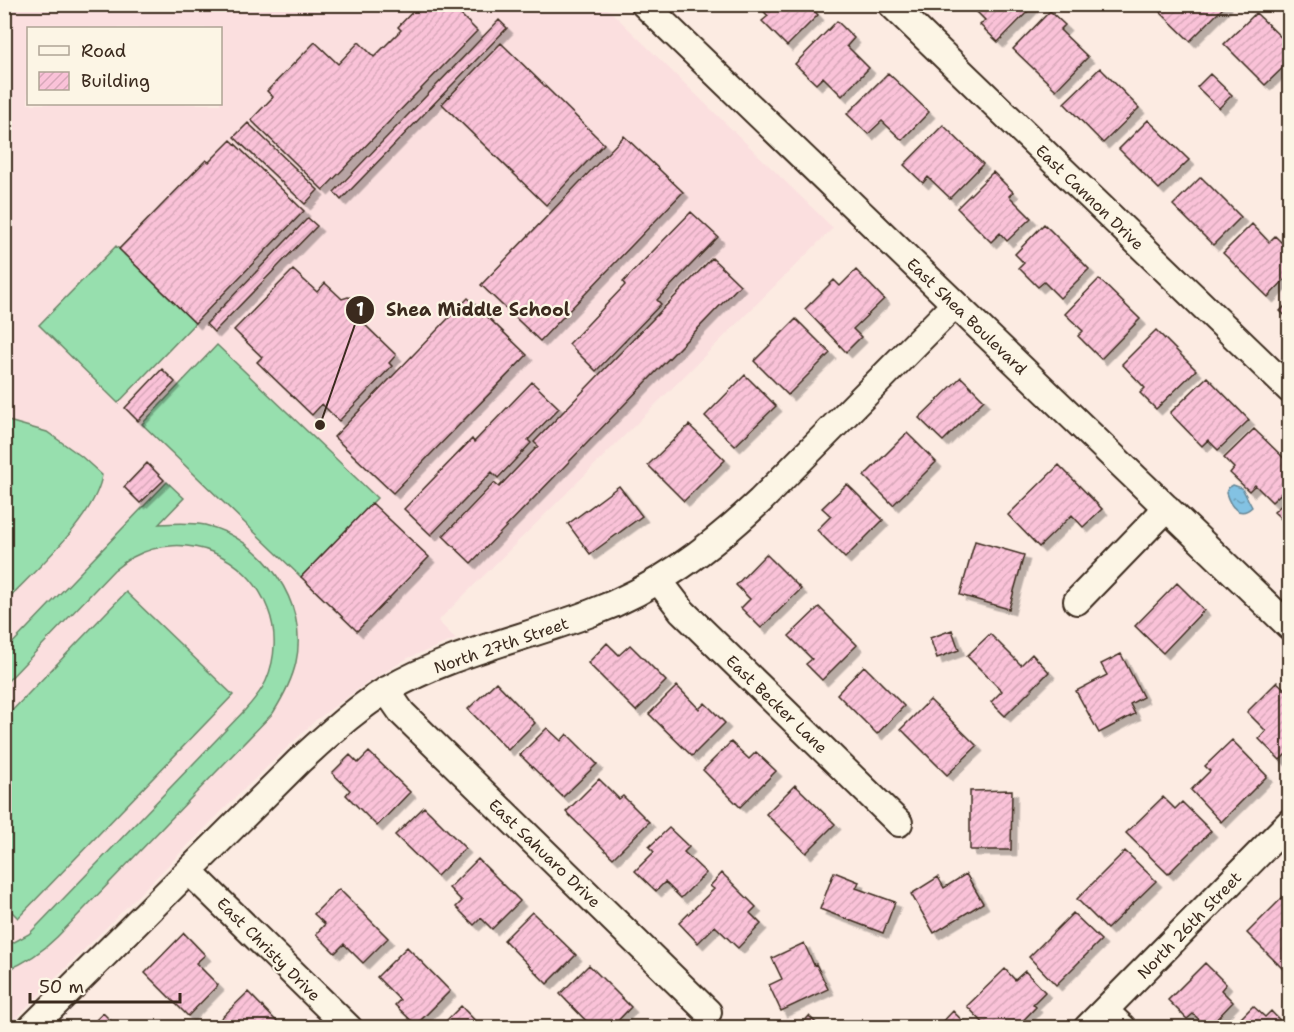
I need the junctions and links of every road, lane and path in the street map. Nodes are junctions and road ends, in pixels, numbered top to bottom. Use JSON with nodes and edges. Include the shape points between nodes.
{"nodes":[{"id":1,"x":644,"y":4,"type":"edge"},
{"id":2,"x":891,"y":4,"type":"edge"},
{"id":3,"x":955,"y":304,"type":"junction"},
{"id":4,"x":1290,"y":390,"type":"edge"},
{"id":5,"x":1167,"y":508,"type":"junction"},
{"id":6,"x":659,"y":581,"type":"junction"},
{"id":7,"x":1077,"y":601,"type":"dead end"},
{"id":8,"x":1290,"y":627,"type":"edge"},
{"id":9,"x":386,"y":690,"type":"junction"},
{"id":10,"x":1290,"y":822,"type":"edge"},
{"id":11,"x":899,"y":823,"type":"dead end"},
{"id":12,"x":189,"y":871,"type":"junction"},
{"id":13,"x":708,"y":1012,"type":"dead end"},
{"id":14,"x":1105,"y":1022,"type":"edge"},
{"id":15,"x":31,"y":1028,"type":"edge"},
{"id":16,"x":349,"y":1028,"type":"edge"}],
"edges":[{"from":1,"to":3,"type":"street","name":"East Shea Boulevard"},
{"from":2,"to":4,"type":"street","name":"East Cannon Drive"},
{"from":3,"to":5,"type":"street","name":"East Shea Boulevard"},
{"from":3,"to":6,"type":"street","name":"North 27th Street","via":[[729,530]]},
{"from":5,"to":7,"type":"street"},
{"from":5,"to":8,"type":"street","name":"East Shea Boulevard"},
{"from":6,"to":9,"type":"street","name":"North 27th Street","via":[[593,613],[446,662]]},
{"from":6,"to":11,"type":"street","name":"East Becker Lane","via":[[682,611]]},
{"from":9,"to":12,"type":"street","name":"North 27th Street","via":[[299,761]]},
{"from":9,"to":13,"type":"street","name":"East Sahuaro Drive","via":[[402,712]]},
{"from":10,"to":14,"type":"street","name":"North 26th Street"},
{"from":12,"to":15,"type":"street","name":"North 27th Street"},
{"from":12,"to":16,"type":"street","name":"East Christy Drive"}]}
